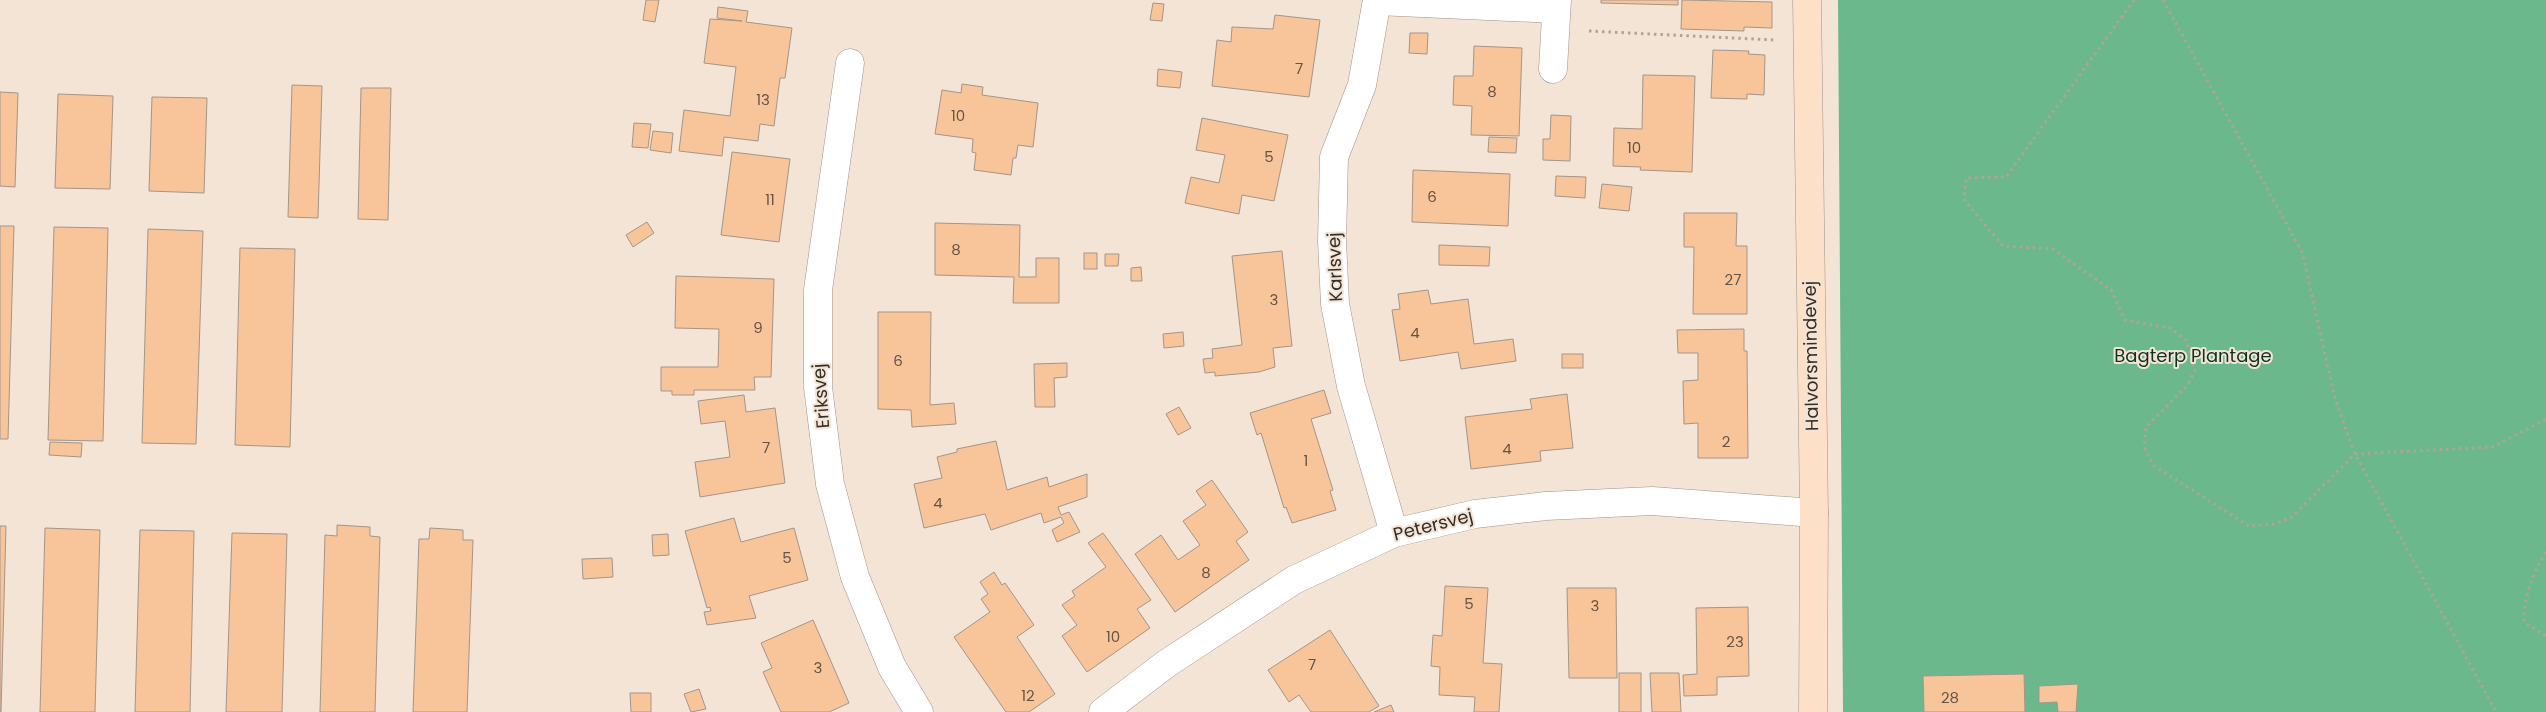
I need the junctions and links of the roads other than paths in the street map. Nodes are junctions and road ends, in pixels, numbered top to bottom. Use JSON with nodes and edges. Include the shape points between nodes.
{"nodes":[{"id":1,"x":1377,"y":0,"type":"edge"},
{"id":2,"x":1807,"y":0,"type":"edge"},
{"id":3,"x":1556,"y":4,"type":"edge"},
{"id":4,"x":850,"y":63,"type":"dead end"},
{"id":5,"x":1553,"y":69,"type":"dead end"},
{"id":6,"x":1814,"y":513,"type":"junction"},
{"id":7,"x":1394,"y":533,"type":"junction"},
{"id":8,"x":919,"y":712,"type":"edge"},
{"id":9,"x":1102,"y":712,"type":"edge"},
{"id":10,"x":1813,"y":712,"type":"edge"}],
"edges":[{"from":1,"to":3,"type":"street","name":"Karlsvej"},
{"from":1,"to":7,"type":"street","name":"Karlsvej","via":[[1362,85],[1334,157],[1332,241],[1335,304],[1351,386]]},
{"from":2,"to":6,"type":"street","name":"Halvorsmindevej"},
{"from":3,"to":5,"type":"street"},
{"from":4,"to":8,"type":"street","name":"Eriksvej","via":[[818,290],[818,387],[830,484],[855,577],[892,667]]},
{"from":6,"to":7,"type":"street","name":"Petersvej","via":[[1642,501],[1475,514]]},
{"from":6,"to":10,"type":"street","name":"Halvorsmindevej"},
{"from":7,"to":9,"type":"street","name":"Petersvej","via":[[1294,580],[1166,664]]}]}
